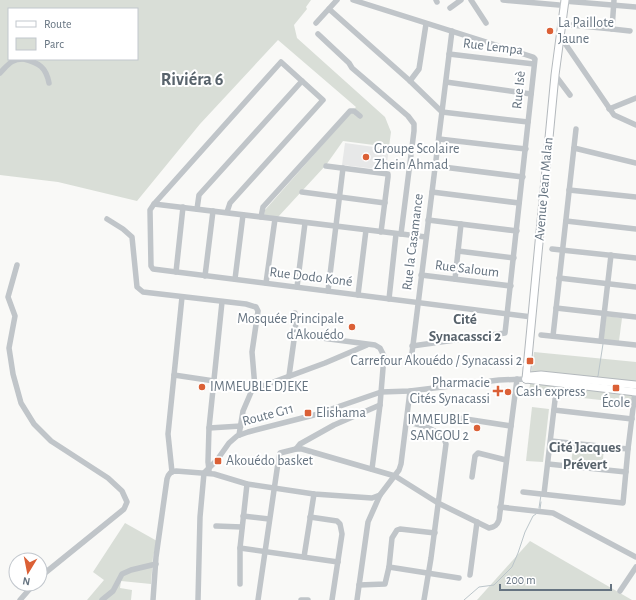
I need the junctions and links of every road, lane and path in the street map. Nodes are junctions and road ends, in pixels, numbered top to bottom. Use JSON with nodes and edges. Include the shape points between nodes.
{"nodes":[{"id":1,"x":337,"y":0,"type":"edge"},
{"id":2,"x":353,"y":0,"type":"edge"},
{"id":3,"x":461,"y":0,"type":"edge"},
{"id":4,"x":471,"y":0,"type":"edge"},
{"id":5,"x":503,"y":0,"type":"edge"},
{"id":6,"x":561,"y":1,"type":"edge"},
{"id":7,"x":614,"y":2,"type":"edge"},
{"id":8,"x":636,"y":6,"type":"edge"},
{"id":9,"x":450,"y":8,"type":"dead end"},
{"id":10,"x":329,"y":9,"type":"junction"},
{"id":11,"x":316,"y":23,"type":"dead end"},
{"id":12,"x":486,"y":23,"type":"dead end"},
{"id":13,"x":426,"y":24,"type":"junction"},
{"id":14,"x":571,"y":25,"type":"dead end"},
{"id":15,"x":612,"y":29,"type":"junction"},
{"id":16,"x":452,"y":31,"type":"junction"},
{"id":17,"x":630,"y":31,"type":"dead end"},
{"id":18,"x":318,"y":34,"type":"dead end"},
{"id":19,"x":560,"y":36,"type":"junction"},
{"id":20,"x":449,"y":54,"type":"junction"},
{"id":21,"x":14,"y":60,"type":"edge"},
{"id":22,"x":27,"y":60,"type":"edge"},
{"id":23,"x":534,"y":64,"type":"junction"},
{"id":24,"x":0,"y":73,"type":"edge"},
{"id":25,"x":555,"y":75,"type":"junction"},
{"id":26,"x":302,"y":81,"type":"junction"},
{"id":27,"x":410,"y":81,"type":"junction"},
{"id":28,"x":446,"y":82,"type":"junction"},
{"id":29,"x":49,"y":83,"type":"dead end"},
{"id":30,"x":531,"y":94,"type":"junction"},
{"id":31,"x":570,"y":95,"type":"dead end"},
{"id":32,"x":636,"y":98,"type":"edge"},
{"id":33,"x":610,"y":109,"type":"junction"},
{"id":34,"x":442,"y":112,"type":"junction"},
{"id":35,"x":360,"y":116,"type":"dead end"},
{"id":36,"x":528,"y":122,"type":"junction"},
{"id":37,"x":636,"y":125,"type":"edge"},
{"id":38,"x":576,"y":130,"type":"dead end"},
{"id":39,"x":439,"y":139,"type":"junction"},
{"id":40,"x":574,"y":148,"type":"junction"},
{"id":41,"x":526,"y":149,"type":"junction"},
{"id":42,"x":636,"y":163,"type":"edge"},
{"id":43,"x":326,"y":166,"type":"dead end"},
{"id":44,"x":435,"y":166,"type":"junction"},
{"id":45,"x":343,"y":168,"type":"junction"},
{"id":46,"x":523,"y":177,"type":"junction"},
{"id":47,"x":569,"y":190,"type":"junction"},
{"id":48,"x":302,"y":192,"type":"dead end"},
{"id":49,"x":432,"y":192,"type":"junction"},
{"id":50,"x":339,"y":197,"type":"junction"},
{"id":51,"x":636,"y":197,"type":"edge"},
{"id":52,"x":385,"y":202,"type":"junction"},
{"id":53,"x":519,"y":203,"type":"junction"},
{"id":54,"x":154,"y":204,"type":"junction"},
{"id":55,"x":183,"y":207,"type":"junction"},
{"id":56,"x":197,"y":209,"type":"junction"},
{"id":57,"x":213,"y":211,"type":"junction"},
{"id":58,"x":228,"y":212,"type":"junction"},
{"id":59,"x":244,"y":215,"type":"junction"},
{"id":60,"x":261,"y":217,"type":"junction"},
{"id":61,"x":107,"y":219,"type":"dead end"},
{"id":62,"x":275,"y":219,"type":"junction"},
{"id":63,"x":428,"y":220,"type":"junction"},
{"id":64,"x":566,"y":222,"type":"junction"},
{"id":65,"x":305,"y":223,"type":"junction"},
{"id":66,"x":461,"y":224,"type":"junction"},
{"id":67,"x":335,"y":226,"type":"junction"},
{"id":68,"x":636,"y":229,"type":"edge"},
{"id":69,"x":366,"y":230,"type":"junction"},
{"id":70,"x":517,"y":231,"type":"junction"},
{"id":71,"x":381,"y":232,"type":"junction"},
{"id":72,"x":399,"y":234,"type":"junction"},
{"id":73,"x":426,"y":237,"type":"junction"},
{"id":74,"x":552,"y":249,"type":"dead end"},
{"id":75,"x":563,"y":250,"type":"junction"},
{"id":76,"x":458,"y":251,"type":"junction"},
{"id":77,"x":611,"y":256,"type":"junction"},
{"id":78,"x":514,"y":258,"type":"junction"},
{"id":79,"x":636,"y":258,"type":"edge"},
{"id":80,"x":17,"y":265,"type":"dead end"},
{"id":81,"x":176,"y":272,"type":"junction"},
{"id":82,"x":421,"y":275,"type":"junction"},
{"id":83,"x":205,"y":276,"type":"junction"},
{"id":84,"x":560,"y":278,"type":"junction"},
{"id":85,"x":235,"y":279,"type":"junction"},
{"id":86,"x":455,"y":279,"type":"junction"},
{"id":87,"x":266,"y":283,"type":"junction"},
{"id":88,"x":607,"y":284,"type":"junction"},
{"id":89,"x":510,"y":286,"type":"junction"},
{"id":90,"x":297,"y":287,"type":"junction"},
{"id":91,"x":636,"y":287,"type":"edge"},
{"id":92,"x":328,"y":291,"type":"junction"},
{"id":93,"x":358,"y":295,"type":"junction"},
{"id":94,"x":182,"y":297,"type":"junction"},
{"id":95,"x":389,"y":299,"type":"junction"},
{"id":96,"x":222,"y":302,"type":"junction"},
{"id":97,"x":418,"y":302,"type":"junction"},
{"id":98,"x":556,"y":308,"type":"junction"},
{"id":99,"x":295,"y":313,"type":"dead end"},
{"id":100,"x":604,"y":313,"type":"junction"},
{"id":101,"x":507,"y":314,"type":"junction"},
{"id":102,"x":532,"y":317,"type":"junction"},
{"id":103,"x":636,"y":317,"type":"edge"},
{"id":104,"x":541,"y":335,"type":"dead end"},
{"id":105,"x":296,"y":336,"type":"junction"},
{"id":106,"x":553,"y":336,"type":"junction"},
{"id":107,"x":601,"y":341,"type":"junction"},
{"id":108,"x":367,"y":345,"type":"junction"},
{"id":109,"x":636,"y":345,"type":"edge"},
{"id":110,"x":412,"y":346,"type":"junction"},
{"id":111,"x":411,"y":361,"type":"dead end"},
{"id":112,"x":174,"y":375,"type":"junction"},
{"id":113,"x":289,"y":376,"type":"junction"},
{"id":114,"x":526,"y":378,"type":"junction"},
{"id":115,"x":517,"y":379,"type":"junction"},
{"id":116,"x":214,"y":381,"type":"junction"},
{"id":117,"x":557,"y":383,"type":"junction"},
{"id":118,"x":255,"y":388,"type":"junction"},
{"id":119,"x":410,"y":390,"type":"junction"},
{"id":120,"x":636,"y":390,"type":"edge"},
{"id":121,"x":381,"y":392,"type":"junction"},
{"id":122,"x":380,"y":405,"type":"junction"},
{"id":123,"x":554,"y":410,"type":"junction"},
{"id":124,"x":459,"y":418,"type":"dead end"},
{"id":125,"x":632,"y":419,"type":"junction"},
{"id":126,"x":407,"y":422,"type":"junction"},
{"id":127,"x":240,"y":426,"type":"junction"},
{"id":128,"x":511,"y":426,"type":"junction"},
{"id":129,"x":209,"y":428,"type":"junction"},
{"id":130,"x":239,"y":435,"type":"junction"},
{"id":131,"x":551,"y":441,"type":"junction"},
{"id":132,"x":296,"y":449,"type":"junction"},
{"id":133,"x":628,"y":449,"type":"junction"},
{"id":134,"x":506,"y":460,"type":"junction"},
{"id":135,"x":548,"y":464,"type":"junction"},
{"id":136,"x":372,"y":469,"type":"junction"},
{"id":137,"x":206,"y":471,"type":"junction"},
{"id":138,"x":172,"y":472,"type":"junction"},
{"id":139,"x":626,"y":472,"type":"junction"},
{"id":140,"x":395,"y":476,"type":"junction"},
{"id":141,"x":472,"y":477,"type":"dead end"},
{"id":142,"x":247,"y":484,"type":"junction"},
{"id":143,"x":274,"y":488,"type":"junction"},
{"id":144,"x":523,"y":492,"type":"dead end"},
{"id":145,"x":314,"y":494,"type":"junction"},
{"id":146,"x":544,"y":494,"type":"junction"},
{"id":147,"x":380,"y":495,"type":"junction"},
{"id":148,"x":438,"y":503,"type":"junction"},
{"id":149,"x":500,"y":507,"type":"junction"},
{"id":150,"x":243,"y":516,"type":"junction"},
{"id":151,"x":310,"y":517,"type":"junction"},
{"id":152,"x":269,"y":519,"type":"junction"},
{"id":153,"x":477,"y":522,"type":"junction"},
{"id":154,"x":216,"y":526,"type":"dead end"},
{"id":155,"x":242,"y":527,"type":"junction"},
{"id":156,"x":434,"y":533,"type":"junction"},
{"id":157,"x":240,"y":548,"type":"junction"},
{"id":158,"x":265,"y":552,"type":"junction"},
{"id":159,"x":304,"y":557,"type":"junction"},
{"id":160,"x":636,"y":558,"type":"edge"},
{"id":161,"x":338,"y":562,"type":"junction"},
{"id":162,"x":156,"y":564,"type":"junction"},
{"id":163,"x":389,"y":567,"type":"junction"},
{"id":164,"x":636,"y":567,"type":"edge"},
{"id":165,"x":48,"y":571,"type":"edge"},
{"id":166,"x":429,"y":573,"type":"junction"},
{"id":167,"x":470,"y":575,"type":"dead end"},
{"id":168,"x":459,"y":578,"type":"dead end"},
{"id":169,"x":240,"y":584,"type":"dead end"},
{"id":170,"x":359,"y":585,"type":"junction"},
{"id":171,"x":620,"y":591,"type":"dead end"},
{"id":172,"x":27,"y":592,"type":"edge"},
{"id":173,"x":20,"y":600,"type":"edge"},
{"id":174,"x":102,"y":600,"type":"edge"},
{"id":175,"x":153,"y":600,"type":"edge"},
{"id":176,"x":198,"y":600,"type":"edge"},
{"id":177,"x":258,"y":600,"type":"edge"},
{"id":178,"x":301,"y":600,"type":"edge"},
{"id":179,"x":308,"y":600,"type":"edge"},
{"id":180,"x":332,"y":600,"type":"edge"},
{"id":181,"x":357,"y":600,"type":"edge"},
{"id":182,"x":424,"y":600,"type":"edge"}],
"edges":[{"from":1,"to":10,"type":"street"},
{"from":2,"to":13,"type":"street","name":"Rue Isè"},
{"from":3,"to":9,"type":"street"},
{"from":4,"to":12,"type":"street"},
{"from":5,"to":6,"type":"street"},
{"from":6,"to":7,"type":"street"},
{"from":6,"to":19,"type":"main road","name":"Avenue Jean Malan","via":[[563,12]]},
{"from":7,"to":8,"type":"street"},
{"from":7,"to":15,"type":"street"},
{"from":10,"to":11,"type":"street"},
{"from":10,"to":27,"type":"street"},
{"from":13,"to":16,"type":"street","name":"Rue Isè"},
{"from":13,"to":27,"type":"street","via":[[419,69]]},
{"from":14,"to":15,"type":"street"},
{"from":15,"to":17,"type":"street"},
{"from":16,"to":20,"type":"street","name":"Rue la Casamance"},
{"from":16,"to":23,"type":"street","name":"Rue Isè","via":[[533,57]]},
{"from":18,"to":72,"type":"street","via":[[414,124]]},
{"from":19,"to":25,"type":"main road","name":"Avenue Jean Malan"},
{"from":19,"to":33,"type":"street"},
{"from":20,"to":23,"type":"street","name":"Rue Lempa"},
{"from":20,"to":28,"type":"street","name":"Rue la Casamance"},
{"from":21,"to":24,"type":"street"},
{"from":22,"to":29,"type":"street","via":[[44,69]]},
{"from":23,"to":30,"type":"street","name":"Rue Isè"},
{"from":25,"to":31,"type":"street"},
{"from":25,"to":102,"type":"main road","name":"Avenue Jean Malan"},
{"from":26,"to":54,"type":"street","via":[[281,62]]},
{"from":26,"to":56,"type":"street","via":[[199,195]]},
{"from":26,"to":58,"type":"street","via":[[323,100],[230,202]]},
{"from":27,"to":34,"type":"street"},
{"from":28,"to":30,"type":"street"},
{"from":28,"to":34,"type":"street","name":"Rue la Casamance"},
{"from":30,"to":36,"type":"street","name":"Rue Isè"},
{"from":32,"to":33,"type":"street"},
{"from":33,"to":37,"type":"street","via":[[614,115]]},
{"from":34,"to":36,"type":"street"},
{"from":34,"to":39,"type":"street","name":"Rue la Casamance"},
{"from":35,"to":60,"type":"street","via":[[350,111],[263,207]]},
{"from":36,"to":41,"type":"street","name":"Rue Isè"},
{"from":38,"to":40,"type":"street"},
{"from":39,"to":41,"type":"street"},
{"from":39,"to":44,"type":"street","name":"Rue la Casamance"},
{"from":40,"to":42,"type":"street"},
{"from":40,"to":47,"type":"street"},
{"from":41,"to":46,"type":"street","name":"Rue Isè"},
{"from":43,"to":45,"type":"street"},
{"from":44,"to":46,"type":"street"},
{"from":44,"to":49,"type":"street","name":"Rue la Casamance"},
{"from":45,"to":50,"type":"street"},
{"from":45,"to":52,"type":"street","via":[[388,174]]},
{"from":46,"to":53,"type":"street","name":"Rue Isè"},
{"from":47,"to":51,"type":"street"},
{"from":47,"to":64,"type":"street"},
{"from":48,"to":50,"type":"street"},
{"from":49,"to":53,"type":"street"},
{"from":49,"to":63,"type":"street","name":"Rue la Casamance"},
{"from":50,"to":52,"type":"street"},
{"from":50,"to":67,"type":"street"},
{"from":52,"to":71,"type":"street"},
{"from":53,"to":70,"type":"street","name":"Rue Isè"},
{"from":54,"to":55,"type":"street"},
{"from":54,"to":81,"type":"street","name":"Rue Dodo Koné","via":[[150,210],[151,266],[153,269]]},
{"from":55,"to":56,"type":"street"},
{"from":55,"to":81,"type":"street"},
{"from":56,"to":57,"type":"street"},
{"from":57,"to":58,"type":"street"},
{"from":57,"to":83,"type":"street"},
{"from":58,"to":59,"type":"street"},
{"from":59,"to":60,"type":"street"},
{"from":59,"to":85,"type":"street"},
{"from":60,"to":62,"type":"street"},
{"from":61,"to":94,"type":"street","via":[[132,237],[137,287],[143,292]]},
{"from":62,"to":65,"type":"street"},
{"from":62,"to":87,"type":"street"},
{"from":63,"to":66,"type":"street"},
{"from":63,"to":73,"type":"street","name":"Rue la Casamance"},
{"from":64,"to":68,"type":"street"},
{"from":64,"to":75,"type":"street"},
{"from":65,"to":67,"type":"street"},
{"from":65,"to":90,"type":"street"},
{"from":66,"to":70,"type":"street"},
{"from":66,"to":76,"type":"street"},
{"from":67,"to":69,"type":"street"},
{"from":67,"to":92,"type":"street"},
{"from":69,"to":71,"type":"street"},
{"from":69,"to":93,"type":"street"},
{"from":70,"to":78,"type":"street","name":"Rue Isè"},
{"from":71,"to":72,"type":"street"},
{"from":72,"to":73,"type":"street"},
{"from":72,"to":95,"type":"street"},
{"from":73,"to":82,"type":"street","name":"Rue la Casamance"},
{"from":74,"to":75,"type":"street"},
{"from":75,"to":77,"type":"street"},
{"from":75,"to":84,"type":"street"},
{"from":76,"to":78,"type":"street"},
{"from":76,"to":86,"type":"street"},
{"from":77,"to":79,"type":"street"},
{"from":77,"to":88,"type":"street"},
{"from":78,"to":89,"type":"street","name":"Rue Isè"},
{"from":80,"to":165,"type":"street","via":[[8,297],[16,316],[9,348],[21,403],[34,424],[51,441],[108,478],[122,491],[127,502],[124,509]]},
{"from":81,"to":83,"type":"street","name":"Rue Dodo Koné"},
{"from":82,"to":86,"type":"street","name":"Rue Saloum"},
{"from":82,"to":97,"type":"street","name":"Rue la Casamance"},
{"from":83,"to":85,"type":"street","name":"Rue Dodo Koné"},
{"from":84,"to":88,"type":"street"},
{"from":84,"to":98,"type":"street"},
{"from":85,"to":87,"type":"street","name":"Rue Dodo Koné"},
{"from":86,"to":89,"type":"street","name":"Rue Saloum"},
{"from":87,"to":90,"type":"street","name":"Rue Dodo Koné"},
{"from":88,"to":91,"type":"street"},
{"from":88,"to":100,"type":"street"},
{"from":89,"to":101,"type":"street","name":"Rue Isè"},
{"from":90,"to":92,"type":"street","name":"Rue Dodo Koné"},
{"from":92,"to":93,"type":"street","name":"Rue Dodo Koné"},
{"from":93,"to":95,"type":"street","name":"Rue Dodo Koné"},
{"from":94,"to":96,"type":"street"},
{"from":94,"to":112,"type":"street"},
{"from":95,"to":97,"type":"street","name":"Rue Dodo Koné"},
{"from":96,"to":116,"type":"street"},
{"from":96,"to":118,"type":"street","via":[[246,304],[256,307],[258,311],[252,352]]},
{"from":97,"to":101,"type":"street","name":"Rue Dodo Koné"},
{"from":97,"to":110,"type":"street","name":"Rue la Casamance"},
{"from":98,"to":100,"type":"street"},
{"from":98,"to":106,"type":"street"},
{"from":99,"to":105,"type":"street"},
{"from":100,"to":103,"type":"street"},
{"from":100,"to":107,"type":"street"},
{"from":101,"to":102,"type":"street","name":"Rue Dodo Koné"},
{"from":101,"to":110,"type":"street","name":"Rue Isè","via":[[505,333]]},
{"from":102,"to":114,"type":"main road","name":"Avenue Jean Malan"},
{"from":104,"to":106,"type":"street"},
{"from":105,"to":108,"type":"street"},
{"from":105,"to":113,"type":"street"},
{"from":106,"to":107,"type":"street"},
{"from":107,"to":109,"type":"street"},
{"from":108,"to":113,"type":"street"},
{"from":108,"to":121,"type":"street","via":[[380,348],[384,356]]},
{"from":110,"to":111,"type":"street","name":"Rue la Casamance"},
{"from":112,"to":116,"type":"street"},
{"from":112,"to":138,"type":"street","via":[[168,434]]},
{"from":113,"to":118,"type":"street"},
{"from":114,"to":115,"type":"street","name":"Route G11"},
{"from":114,"to":117,"type":"main road"},
{"from":114,"to":120,"type":"main road","via":[[541,375]]},
{"from":115,"to":119,"type":"street","name":"Route G11"},
{"from":115,"to":128,"type":"street"},
{"from":116,"to":129,"type":"street"},
{"from":117,"to":120,"type":"main road"},
{"from":117,"to":123,"type":"street"},
{"from":118,"to":127,"type":"street","via":[[248,396]]},
{"from":119,"to":121,"type":"street","name":"Route G11"},
{"from":119,"to":126,"type":"street"},
{"from":120,"to":125,"type":"street"},
{"from":121,"to":122,"type":"street"},
{"from":121,"to":130,"type":"street","name":"Route G11","via":[[308,417]]},
{"from":122,"to":132,"type":"street","via":[[334,425],[300,444]]},
{"from":122,"to":136,"type":"street"},
{"from":123,"to":125,"type":"street"},
{"from":123,"to":131,"type":"street"},
{"from":124,"to":128,"type":"street"},
{"from":125,"to":133,"type":"street"},
{"from":126,"to":140,"type":"street","via":[[401,464]]},
{"from":126,"to":148,"type":"street","via":[[425,426],[445,441]]},
{"from":127,"to":129,"type":"street"},
{"from":127,"to":130,"type":"street"},
{"from":128,"to":134,"type":"street"},
{"from":129,"to":137,"type":"street"},
{"from":130,"to":137,"type":"street","name":"Route G11"},
{"from":131,"to":133,"type":"street"},
{"from":131,"to":135,"type":"street"},
{"from":132,"to":136,"type":"street"},
{"from":132,"to":143,"type":"street","via":[[279,454]]},
{"from":133,"to":139,"type":"street"},
{"from":134,"to":141,"type":"street","via":[[478,453],[475,456]]},
{"from":134,"to":149,"type":"street"},
{"from":135,"to":139,"type":"street"},
{"from":135,"to":146,"type":"street"},
{"from":136,"to":140,"type":"street"},
{"from":137,"to":138,"type":"street"},
{"from":137,"to":142,"type":"street"},
{"from":137,"to":176,"type":"street","via":[[200,517]]},
{"from":138,"to":162,"type":"street","via":[[167,479]]},
{"from":139,"to":146,"type":"street","via":[[622,503]]},
{"from":140,"to":147,"type":"street"},
{"from":140,"to":148,"type":"street"},
{"from":142,"to":143,"type":"street"},
{"from":142,"to":150,"type":"street"},
{"from":143,"to":145,"type":"street"},
{"from":143,"to":152,"type":"street"},
{"from":144,"to":146,"type":"street"},
{"from":145,"to":147,"type":"street","via":[[372,498]]},
{"from":145,"to":151,"type":"street"},
{"from":147,"to":170,"type":"street","via":[[368,522]]},
{"from":148,"to":153,"type":"street"},
{"from":148,"to":156,"type":"street"},
{"from":149,"to":153,"type":"street","via":[[497,524],[493,527],[489,528]]},
{"from":149,"to":160,"type":"street","via":[[554,512]]},
{"from":150,"to":152,"type":"street"},
{"from":150,"to":155,"type":"street"},
{"from":151,"to":159,"type":"street"},
{"from":151,"to":161,"type":"street","via":[[337,521],[340,524],[342,534]]},
{"from":152,"to":158,"type":"street"},
{"from":153,"to":167,"type":"street"},
{"from":154,"to":155,"type":"street"},
{"from":155,"to":157,"type":"street"},
{"from":156,"to":163,"type":"street","via":[[397,530],[392,538]]},
{"from":156,"to":166,"type":"street"},
{"from":157,"to":158,"type":"street"},
{"from":157,"to":169,"type":"street"},
{"from":158,"to":159,"type":"street"},
{"from":158,"to":177,"type":"street"},
{"from":159,"to":161,"type":"street"},
{"from":161,"to":180,"type":"street"},
{"from":162,"to":174,"type":"street","via":[[122,574],[113,590]]},
{"from":162,"to":175,"type":"street"},
{"from":163,"to":166,"type":"street"},
{"from":163,"to":170,"type":"street","via":[[385,584]]},
{"from":164,"to":171,"type":"street"},
{"from":166,"to":168,"type":"street"},
{"from":166,"to":182,"type":"street"},
{"from":170,"to":181,"type":"street"},
{"from":172,"to":173,"type":"street"},
{"from":178,"to":179,"type":"street"}]}
